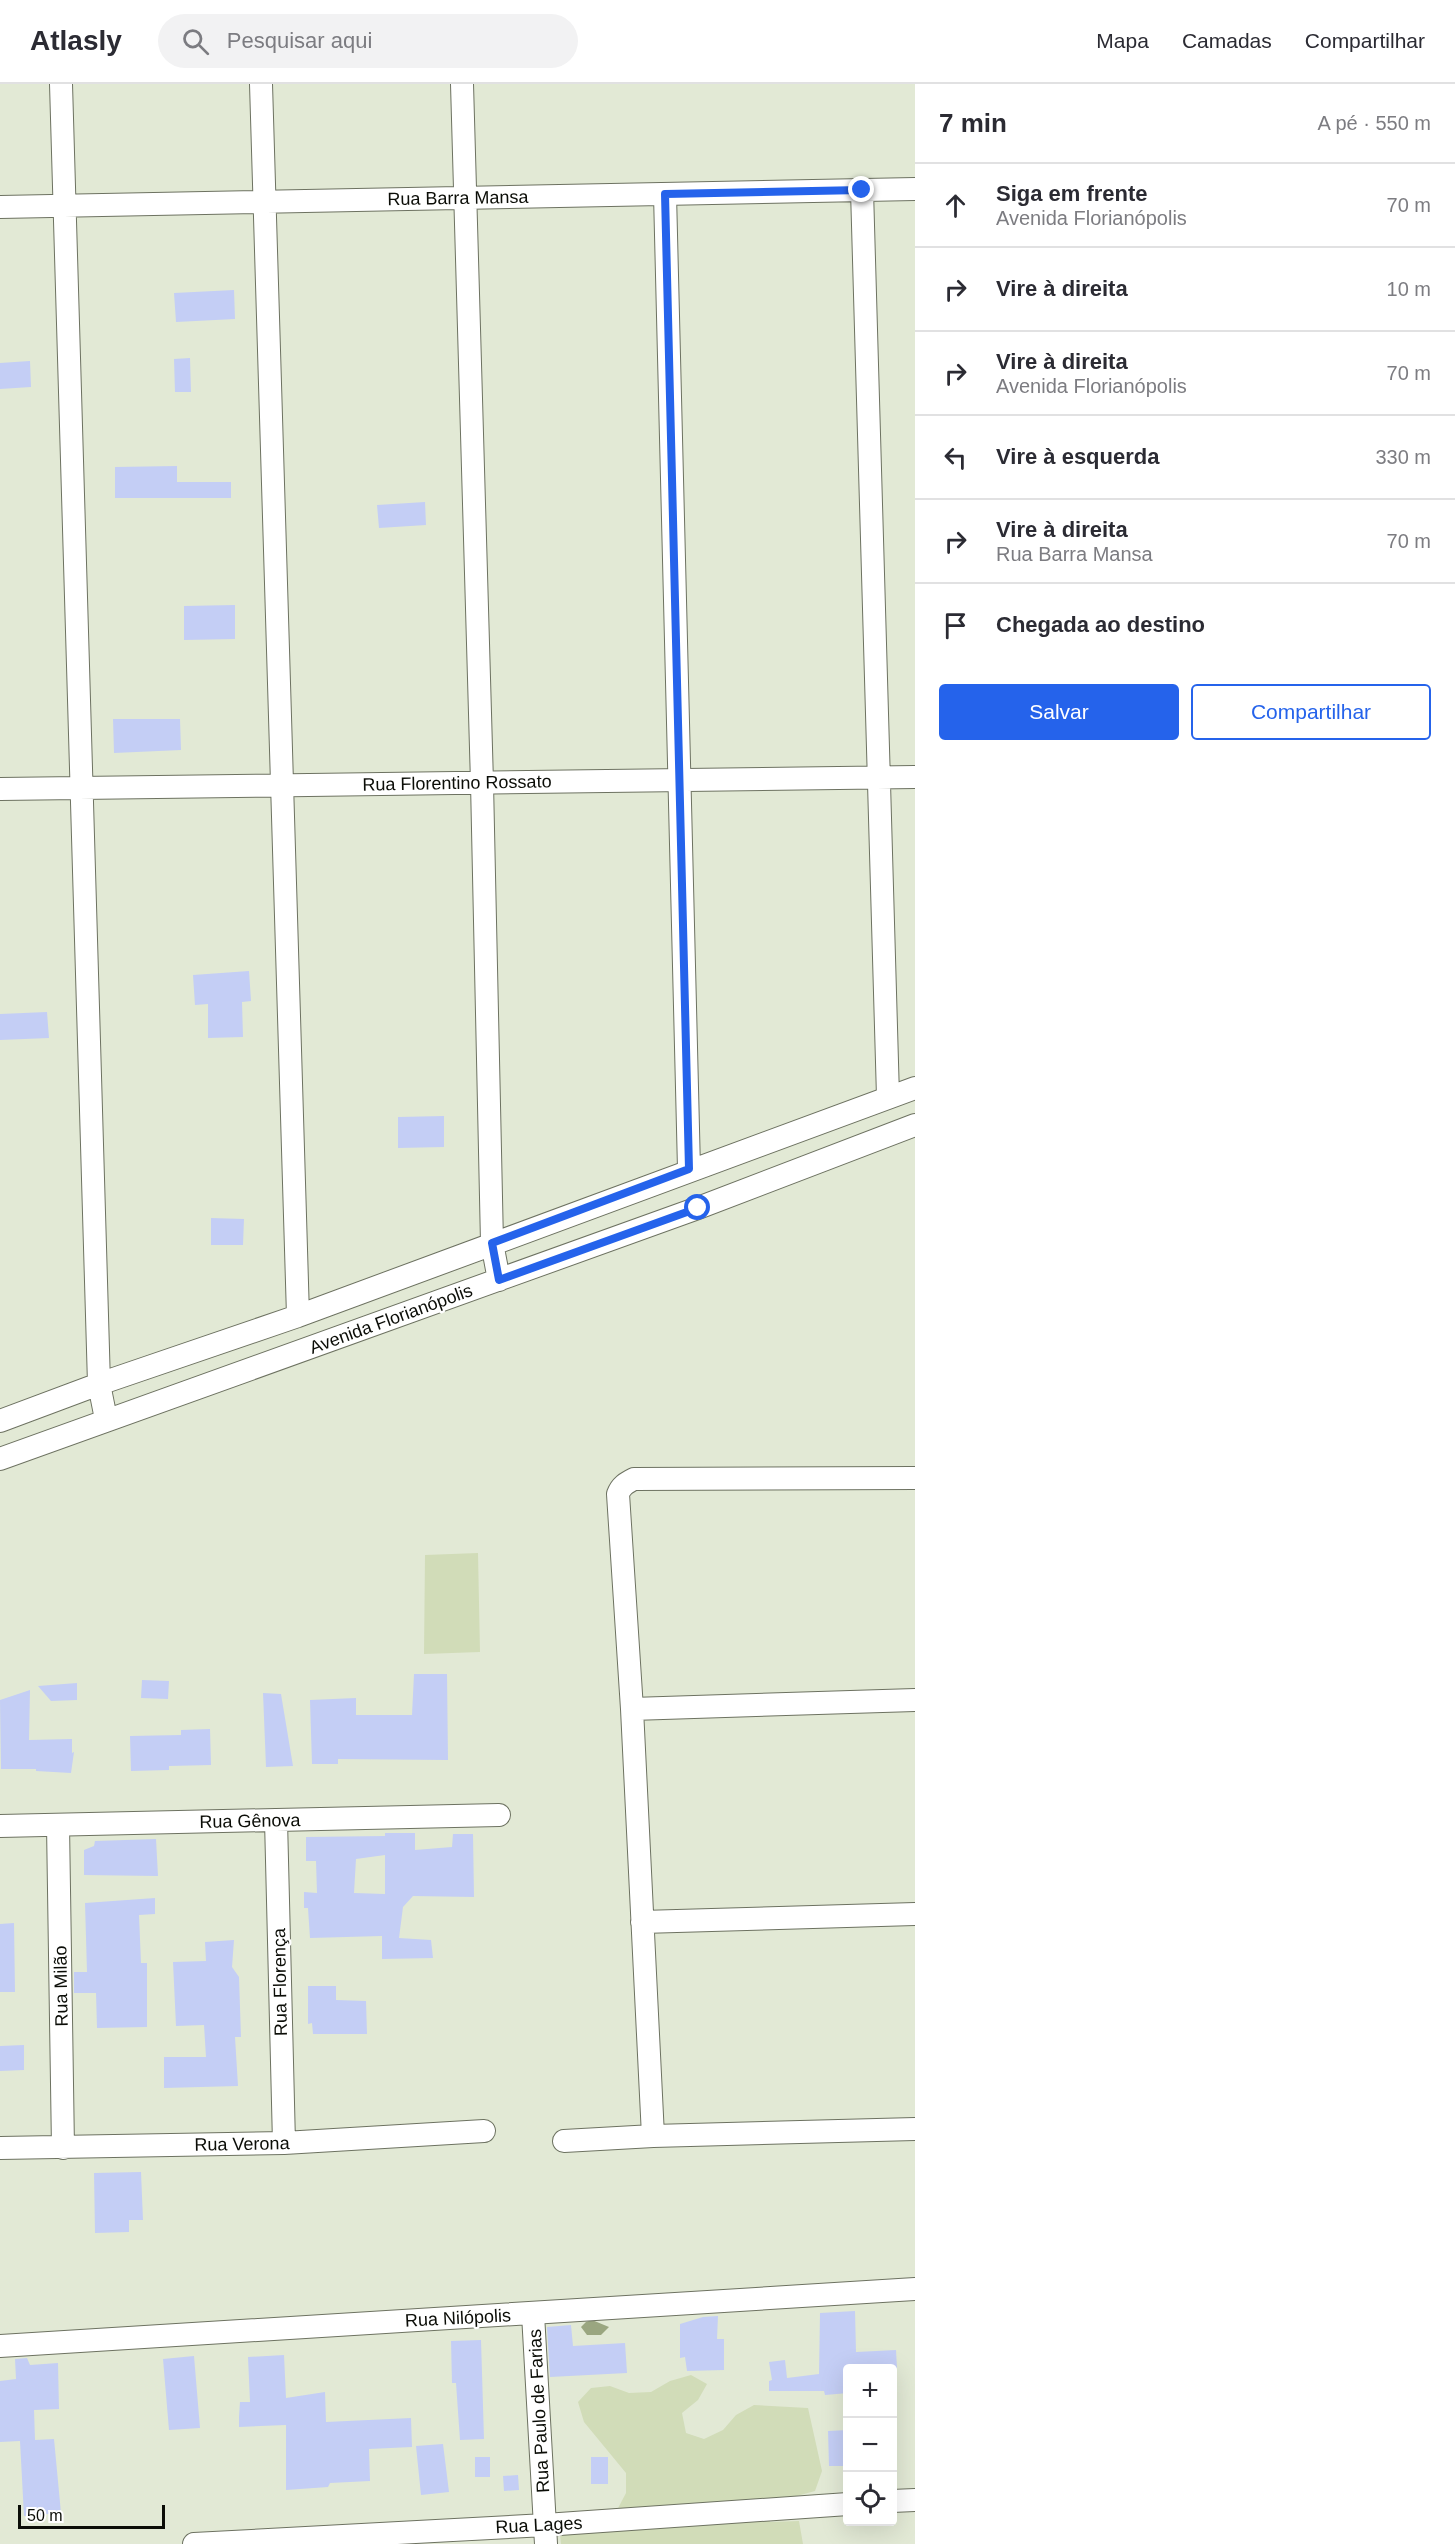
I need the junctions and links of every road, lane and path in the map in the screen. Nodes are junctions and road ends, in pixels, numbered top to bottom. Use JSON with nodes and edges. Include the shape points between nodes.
{"nodes":[{"id":1,"x":61,"y":84,"type":"edge"},
{"id":2,"x":261,"y":84,"type":"edge"},
{"id":3,"x":462,"y":84,"type":"edge"},
{"id":4,"x":915,"y":189,"type":"edge"},
{"id":5,"x":862,"y":190,"type":"junction"},
{"id":6,"x":665,"y":194,"type":"junction"},
{"id":7,"x":465,"y":198,"type":"junction"},
{"id":8,"x":263,"y":202,"type":"junction"},
{"id":9,"x":64,"y":206,"type":"junction"},
{"id":10,"x":0,"y":207,"type":"edge"},
{"id":11,"x":915,"y":777,"type":"edge"},
{"id":12,"x":880,"y":778,"type":"junction"},
{"id":13,"x":680,"y":780,"type":"junction"},
{"id":14,"x":482,"y":783,"type":"junction"},
{"id":15,"x":282,"y":785,"type":"junction"},
{"id":16,"x":81,"y":788,"type":"junction"},
{"id":17,"x":0,"y":789,"type":"edge"},
{"id":18,"x":915,"y":1088,"type":"edge"},
{"id":19,"x":888,"y":1097,"type":"junction"},
{"id":20,"x":915,"y":1125,"type":"edge"},
{"id":21,"x":689,"y":1169,"type":"junction"},
{"id":22,"x":492,"y":1243,"type":"junction"},
{"id":23,"x":499,"y":1280,"type":"junction"},
{"id":24,"x":298,"y":1316,"type":"junction"},
{"id":25,"x":99,"y":1383,"type":"junction"},
{"id":26,"x":106,"y":1419,"type":"junction"},
{"id":27,"x":0,"y":1421,"type":"edge"},
{"id":28,"x":0,"y":1459,"type":"edge"},
{"id":29,"x":915,"y":1478,"type":"edge"},
{"id":30,"x":915,"y":1700,"type":"edge"},
{"id":31,"x":632,"y":1709,"type":"junction"},
{"id":32,"x":499,"y":1815,"type":"dead end"},
{"id":33,"x":276,"y":1820,"type":"junction"},
{"id":34,"x":58,"y":1825,"type":"junction"},
{"id":35,"x":0,"y":1826,"type":"edge"},
{"id":36,"x":915,"y":1914,"type":"edge"},
{"id":37,"x":642,"y":1922,"type":"junction"},
{"id":38,"x":915,"y":2129,"type":"edge"},
{"id":39,"x":484,"y":2131,"type":"dead end"},
{"id":40,"x":653,"y":2136,"type":"junction"},
{"id":41,"x":564,"y":2141,"type":"dead end"},
{"id":42,"x":284,"y":2143,"type":"junction"},
{"id":43,"x":0,"y":2148,"type":"edge"},
{"id":44,"x":63,"y":2148,"type":"junction"},
{"id":45,"x":915,"y":2289,"type":"edge"},
{"id":46,"x":533,"y":2314,"type":"junction"},
{"id":47,"x":0,"y":2346,"type":"edge"},
{"id":48,"x":915,"y":2500,"type":"edge"},
{"id":49,"x":897,"y":2501,"type":"edge"},
{"id":50,"x":843,"y":2504,"type":"edge"},
{"id":51,"x":545,"y":2534,"type":"edge"},
{"id":52,"x":194,"y":2544,"type":"edge"}],
"edges":[{"from":1,"to":9,"type":"street"},
{"from":2,"to":8,"type":"street"},
{"from":3,"to":7,"type":"street"},
{"from":4,"to":5,"type":"street","name":"Rua Barra Mansa"},
{"from":5,"to":6,"type":"street","name":"Rua Barra Mansa"},
{"from":5,"to":12,"type":"street"},
{"from":6,"to":7,"type":"street","name":"Rua Barra Mansa"},
{"from":6,"to":13,"type":"street"},
{"from":7,"to":8,"type":"street","name":"Rua Barra Mansa"},
{"from":7,"to":14,"type":"street"},
{"from":8,"to":9,"type":"street","name":"Rua Barra Mansa"},
{"from":8,"to":15,"type":"street"},
{"from":9,"to":10,"type":"street","name":"Rua Barra Mansa"},
{"from":9,"to":16,"type":"street"},
{"from":11,"to":12,"type":"street","name":"Rua Florentino Rossato"},
{"from":12,"to":13,"type":"street","name":"Rua Florentino Rossato"},
{"from":12,"to":19,"type":"street"},
{"from":13,"to":14,"type":"street","name":"Rua Florentino Rossato"},
{"from":13,"to":21,"type":"street"},
{"from":14,"to":15,"type":"street","name":"Rua Florentino Rossato"},
{"from":14,"to":22,"type":"street"},
{"from":15,"to":16,"type":"street","name":"Rua Florentino Rossato"},
{"from":15,"to":24,"type":"street"},
{"from":16,"to":17,"type":"street","name":"Rua Florentino Rossato"},
{"from":16,"to":25,"type":"street"},
{"from":18,"to":19,"type":"street","name":"Avenida Florianópolis"},
{"from":19,"to":21,"type":"street","name":"Avenida Florianópolis"},
{"from":20,"to":23,"type":"street","name":"Avenida Florianópolis"},
{"from":21,"to":22,"type":"street","name":"Avenida Florianópolis"},
{"from":22,"to":23,"type":"street"},
{"from":22,"to":24,"type":"street","name":"Avenida Florianópolis"},
{"from":23,"to":26,"type":"street","name":"Avenida Florianópolis"},
{"from":24,"to":25,"type":"street","name":"Avenida Florianópolis"},
{"from":25,"to":26,"type":"street"},
{"from":25,"to":27,"type":"street","name":"Avenida Florianópolis"},
{"from":26,"to":28,"type":"street","name":"Avenida Florianópolis"},
{"from":29,"to":31,"type":"street","via":[[634,1479],[625,1483],[618,1494]]},
{"from":30,"to":31,"type":"street"},
{"from":31,"to":37,"type":"street"},
{"from":32,"to":33,"type":"street","name":"Rua Gênova"},
{"from":33,"to":34,"type":"street","name":"Rua Gênova"},
{"from":33,"to":42,"type":"street","name":"Rua Florença"},
{"from":34,"to":35,"type":"street","name":"Rua Gênova"},
{"from":34,"to":44,"type":"street","name":"Rua Milão"},
{"from":36,"to":37,"type":"street"},
{"from":37,"to":40,"type":"street"},
{"from":38,"to":40,"type":"street"},
{"from":39,"to":42,"type":"street","name":"Rua Verona"},
{"from":40,"to":41,"type":"street"},
{"from":42,"to":44,"type":"street","name":"Rua Verona"},
{"from":43,"to":44,"type":"street","name":"Rua Verona"},
{"from":45,"to":46,"type":"street","name":"Rua Nilópolis"},
{"from":46,"to":47,"type":"street","name":"Rua Nilópolis"},
{"from":46,"to":51,"type":"street","name":"Rua Paulo de Farias"},
{"from":48,"to":49,"type":"street"},
{"from":50,"to":51,"type":"street","name":"Rua Lages"},
{"from":51,"to":52,"type":"street","name":"Rua Lages"}]}
